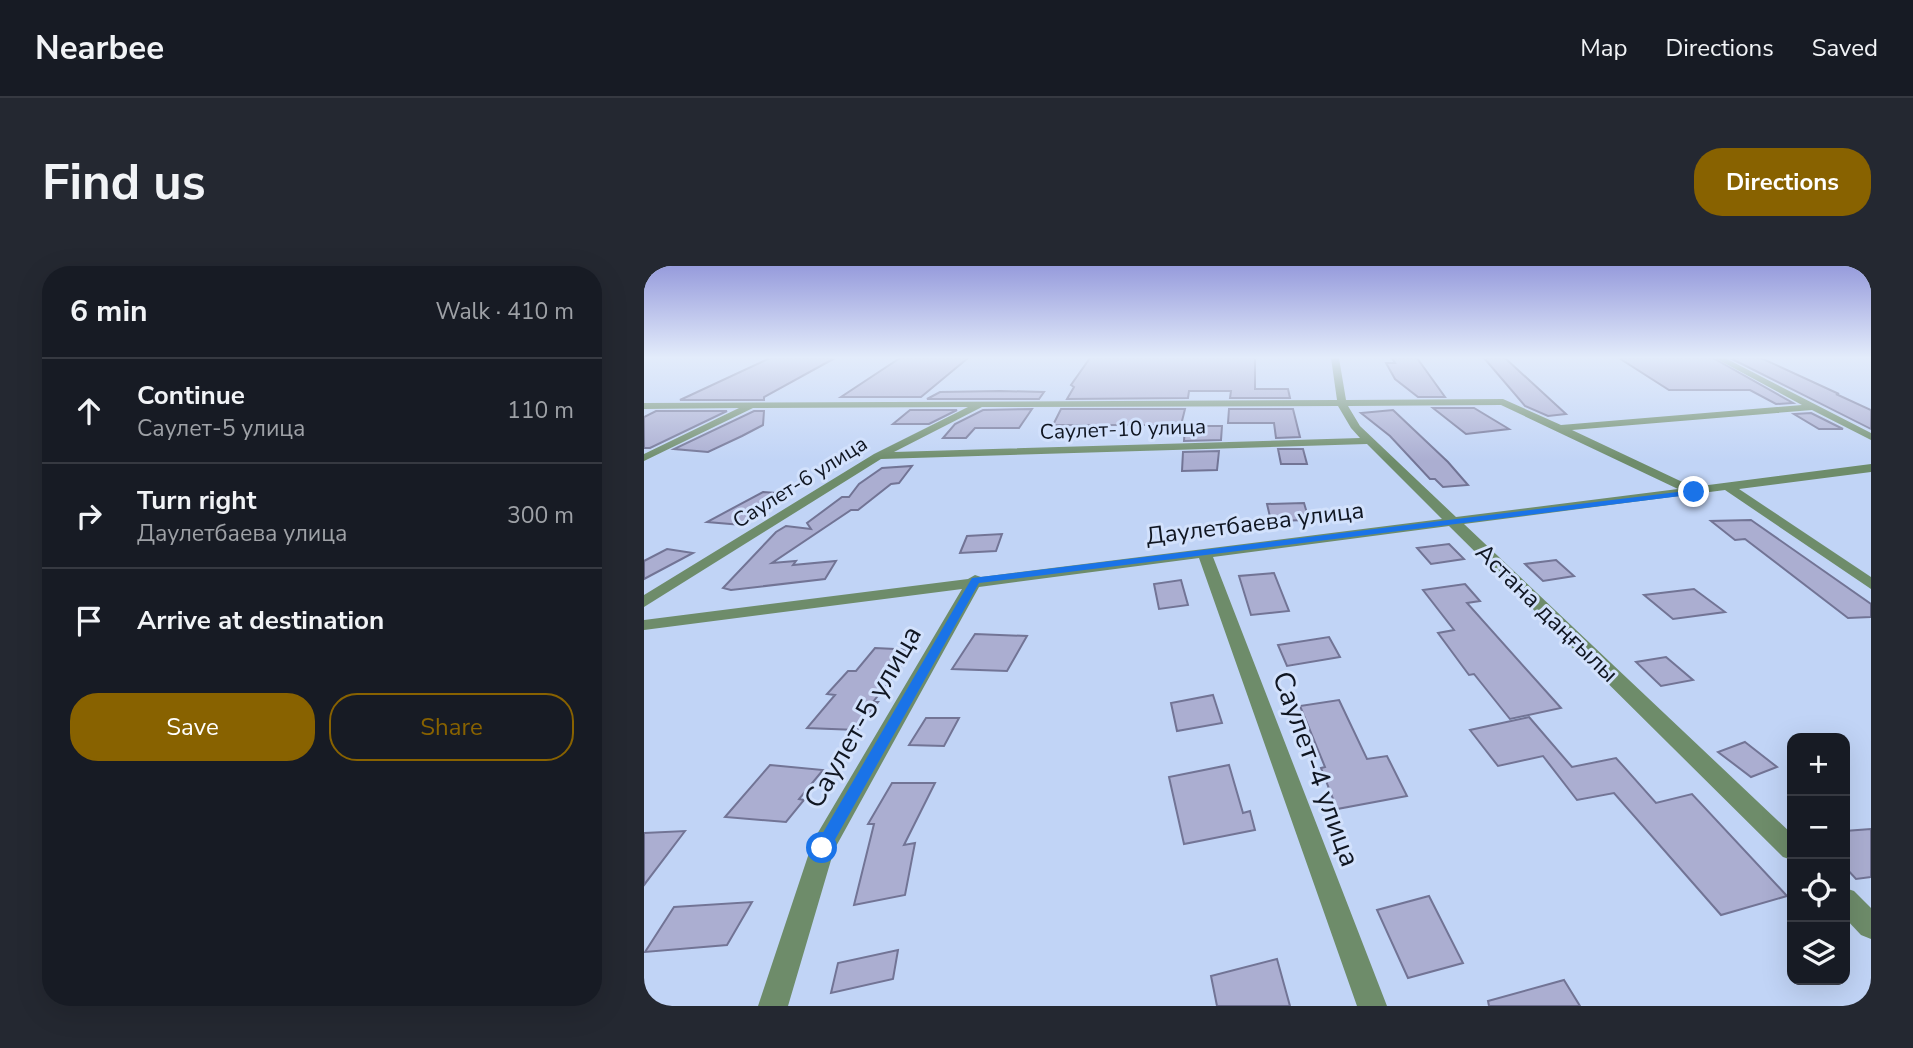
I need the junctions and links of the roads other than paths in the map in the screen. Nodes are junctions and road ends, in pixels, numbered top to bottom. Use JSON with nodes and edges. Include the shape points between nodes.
{"nodes":[{"id":1,"x":1340,"y":393,"type":"edge"},
{"id":2,"x":1785,"y":393,"type":"edge"},
{"id":3,"x":1342,"y":404,"type":"junction"},
{"id":4,"x":755,"y":405,"type":"junction"},
{"id":5,"x":981,"y":405,"type":"junction"},
{"id":6,"x":644,"y":406,"type":"edge"},
{"id":7,"x":1813,"y":407,"type":"junction"},
{"id":8,"x":1559,"y":428,"type":"junction"},
{"id":9,"x":1871,"y":438,"type":"edge"},
{"id":10,"x":1370,"y":441,"type":"junction"},
{"id":11,"x":878,"y":456,"type":"junction"},
{"id":12,"x":644,"y":458,"type":"edge"},
{"id":13,"x":1871,"y":468,"type":"edge"},
{"id":14,"x":1728,"y":487,"type":"junction"},
{"id":15,"x":1694,"y":492,"type":"junction"},
{"id":16,"x":1452,"y":521,"type":"junction"},
{"id":17,"x":1204,"y":552,"type":"junction"},
{"id":18,"x":975,"y":580,"type":"junction"},
{"id":19,"x":1871,"y":584,"type":"edge"},
{"id":20,"x":644,"y":602,"type":"edge"},
{"id":21,"x":644,"y":625,"type":"edge"},
{"id":22,"x":1787,"y":845,"type":"edge"},
{"id":23,"x":1850,"y":905,"type":"edge"},
{"id":24,"x":1871,"y":926,"type":"edge"},
{"id":25,"x":772,"y":1006,"type":"edge"},
{"id":26,"x":1371,"y":1006,"type":"edge"}],
"edges":[{"from":1,"to":3,"type":"street","name":"Астана даңғылы"},
{"from":2,"to":7,"type":"street"},
{"from":3,"to":5,"type":"street"},
{"from":3,"to":8,"type":"street","via":[[1503,402]]},
{"from":3,"to":10,"type":"street","name":"Астана даңғылы"},
{"from":4,"to":5,"type":"street"},
{"from":4,"to":6,"type":"street"},
{"from":4,"to":12,"type":"street"},
{"from":5,"to":11,"type":"street","name":"Саулет-6 улица"},
{"from":7,"to":8,"type":"street"},
{"from":7,"to":9,"type":"street"},
{"from":8,"to":15,"type":"street"},
{"from":10,"to":11,"type":"street","name":"Саулет-10 улица"},
{"from":10,"to":16,"type":"street","name":"Астана даңғылы"},
{"from":11,"to":20,"type":"street","name":"Саулет-6 улица"},
{"from":13,"to":14,"type":"street","name":"Даулетбаева улица"},
{"from":14,"to":15,"type":"street","name":"Даулетбаева улица"},
{"from":14,"to":19,"type":"street"},
{"from":15,"to":16,"type":"street","name":"Даулетбаева улица"},
{"from":16,"to":17,"type":"street","name":"Даулетбаева улица"},
{"from":16,"to":22,"type":"street","name":"Астана даңғылы"},
{"from":17,"to":18,"type":"street","name":"Даулетбаева улица"},
{"from":17,"to":26,"type":"street","name":"Саулет-4 улица"},
{"from":18,"to":21,"type":"street","name":"Даулетбаева улица"},
{"from":18,"to":25,"type":"street","name":"Саулет-5 улица","via":[[822,848]]},
{"from":23,"to":24,"type":"street"}]}
